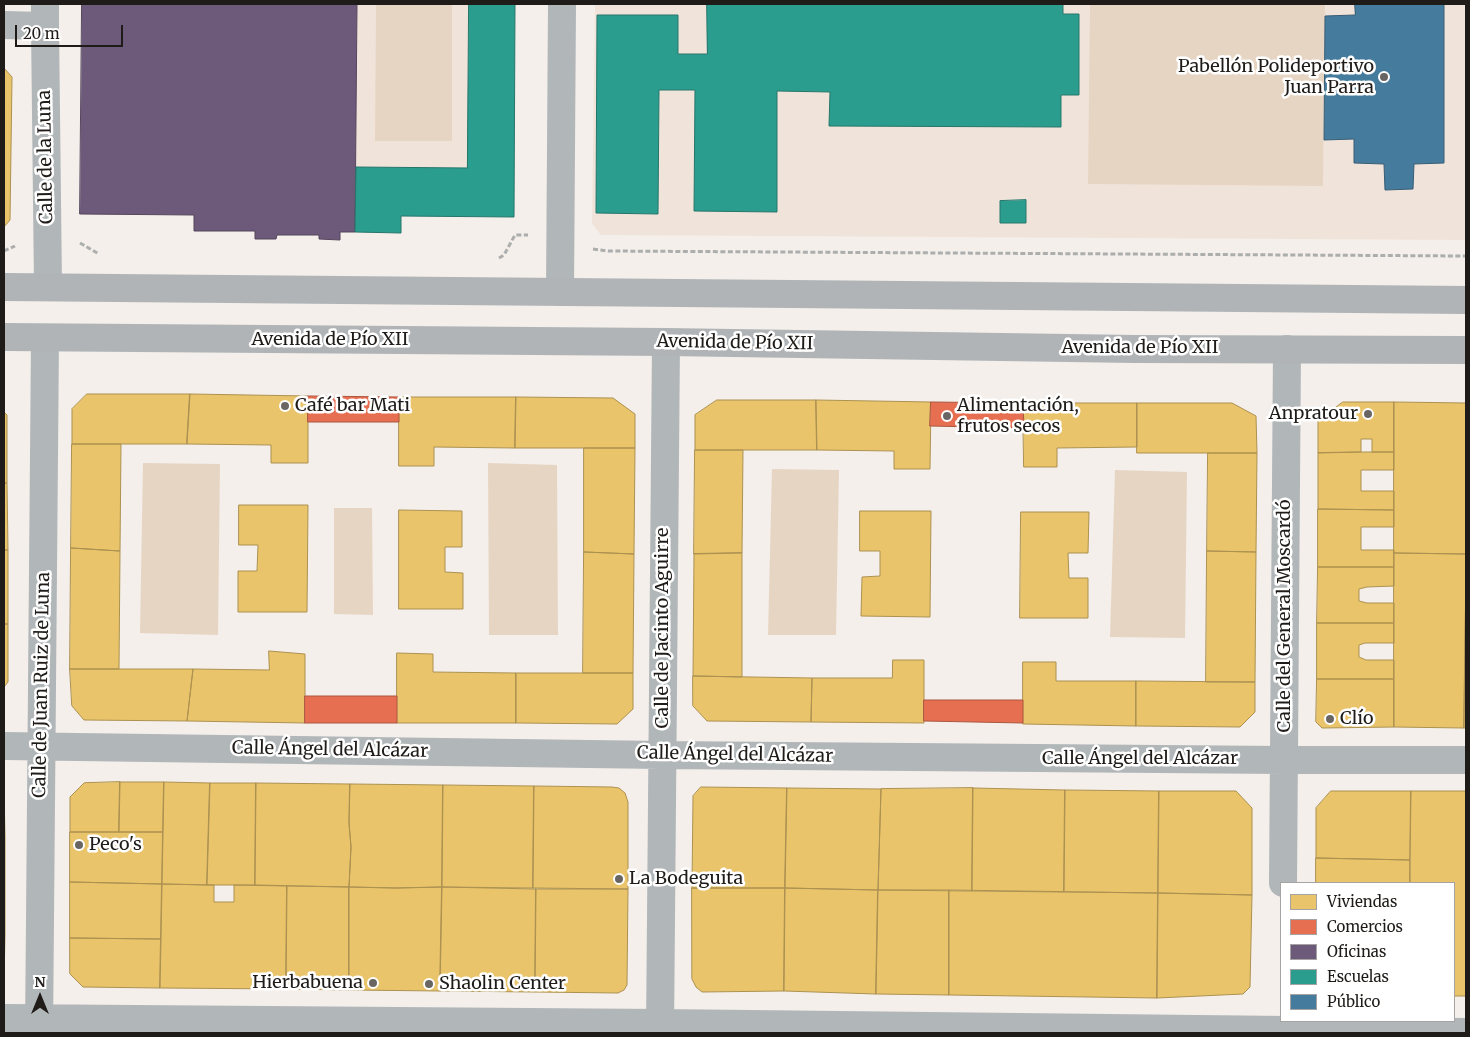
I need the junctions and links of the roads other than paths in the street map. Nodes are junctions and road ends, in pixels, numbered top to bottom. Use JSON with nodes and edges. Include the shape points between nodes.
{"nodes":[{"id":1,"x":562,"y":4,"type":"edge"},
{"id":2,"x":45,"y":15,"type":"edge"},
{"id":3,"x":4,"y":25,"type":"edge"},
{"id":4,"x":4,"y":287,"type":"edge"},
{"id":5,"x":48,"y":287,"type":"junction"},
{"id":6,"x":560,"y":292,"type":"junction"},
{"id":7,"x":1466,"y":300,"type":"edge"},
{"id":8,"x":4,"y":337,"type":"edge"},
{"id":9,"x":45,"y":338,"type":"junction"},
{"id":10,"x":666,"y":342,"type":"junction"},
{"id":11,"x":1286,"y":349,"type":"junction"},
{"id":12,"x":1466,"y":350,"type":"edge"},
{"id":13,"x":4,"y":746,"type":"edge"},
{"id":14,"x":41,"y":746,"type":"junction"},
{"id":15,"x":662,"y":755,"type":"junction"},
{"id":16,"x":1284,"y":760,"type":"junction"},
{"id":17,"x":1466,"y":760,"type":"edge"},
{"id":18,"x":1283,"y":882,"type":"edge"},
{"id":19,"x":4,"y":1018,"type":"edge"},
{"id":20,"x":39,"y":1026,"type":"edge"},
{"id":21,"x":660,"y":1028,"type":"edge"},
{"id":22,"x":1282,"y":1028,"type":"edge"},
{"id":23,"x":1466,"y":1032,"type":"edge"}],
"edges":[{"from":1,"to":6,"type":"street"},
{"from":2,"to":3,"type":"street"},
{"from":2,"to":5,"type":"street","name":"Calle de la Luna"},
{"from":4,"to":5,"type":"main road"},
{"from":5,"to":6,"type":"main road"},
{"from":6,"to":7,"type":"main road"},
{"from":8,"to":9,"type":"main road","name":"Avenida de Pío XII"},
{"from":9,"to":10,"type":"main road","name":"Avenida de Pío XII"},
{"from":9,"to":14,"type":"street","name":"Calle de Juan Ruiz de Luna"},
{"from":10,"to":11,"type":"main road","name":"Avenida de Pío XII"},
{"from":10,"to":15,"type":"street","name":"Calle de Jacinto Aguirre"},
{"from":11,"to":12,"type":"main road","name":"Avenida de Pío XII"},
{"from":11,"to":16,"type":"street","name":"Calle del General Moscardó"},
{"from":13,"to":14,"type":"street","name":"Calle Ángel del Alcázar"},
{"from":14,"to":15,"type":"street","name":"Calle Ángel del Alcázar"},
{"from":14,"to":20,"type":"street","name":"Calle de Juan Ruiz de Luna"},
{"from":15,"to":16,"type":"street","name":"Calle Ángel del Alcázar"},
{"from":15,"to":21,"type":"street","name":"Calle de Jacinto Aguirre"},
{"from":16,"to":17,"type":"street","name":"Calle Ángel del Alcázar"},
{"from":16,"to":18,"type":"street","name":"Calle del General Moscardó"},
{"from":19,"to":20,"type":"street"},
{"from":20,"to":21,"type":"street"},
{"from":21,"to":22,"type":"street"},
{"from":22,"to":23,"type":"street"}]}
